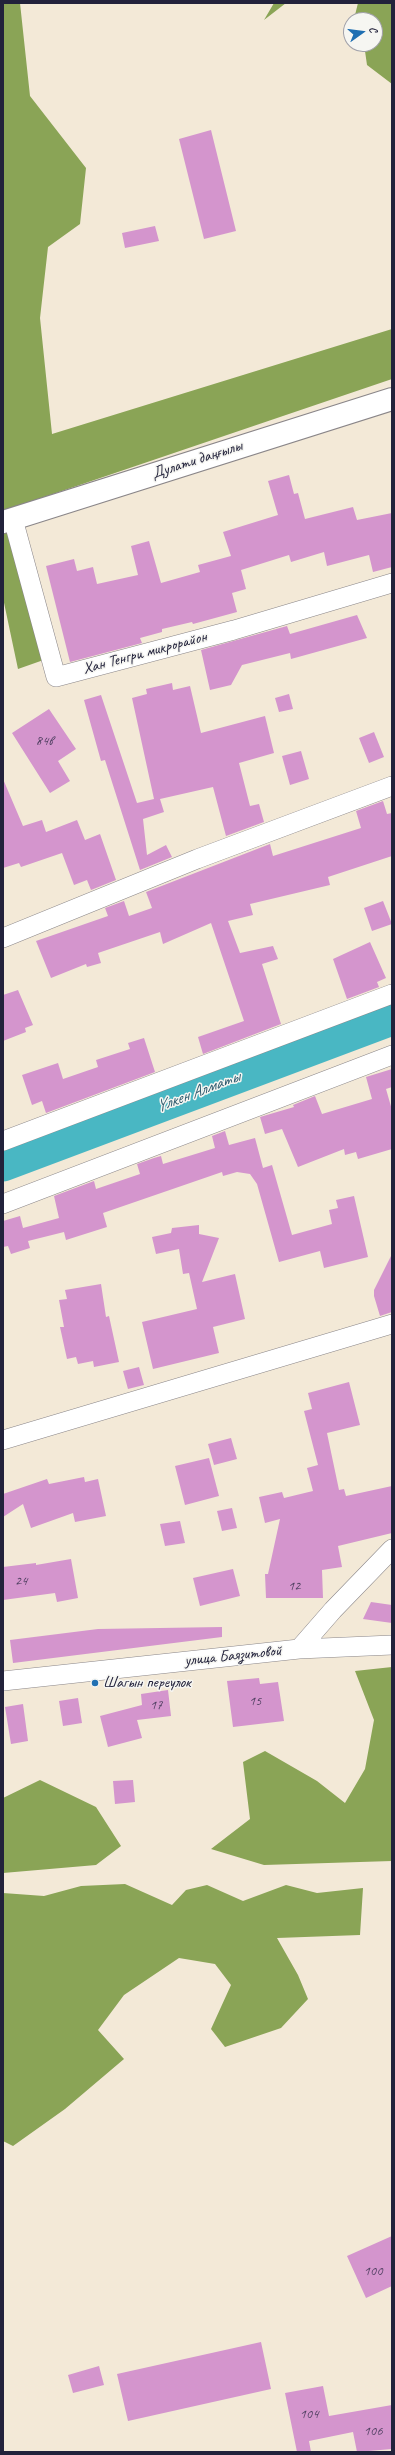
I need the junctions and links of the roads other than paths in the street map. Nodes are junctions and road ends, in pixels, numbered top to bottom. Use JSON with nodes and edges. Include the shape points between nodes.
{"nodes":[{"id":1,"x":392,"y":399,"type":"edge"},
{"id":2,"x":8,"y":520,"type":"edge"},
{"id":3,"x":392,"y":583,"type":"edge"},
{"id":4,"x":392,"y":786,"type":"edge"},
{"id":5,"x":3,"y":938,"type":"edge"},
{"id":6,"x":392,"y":994,"type":"edge"},
{"id":7,"x":392,"y":1055,"type":"edge"},
{"id":8,"x":3,"y":1141,"type":"edge"},
{"id":9,"x":3,"y":1204,"type":"edge"},
{"id":10,"x":392,"y":1324,"type":"edge"},
{"id":11,"x":3,"y":1440,"type":"edge"},
{"id":12,"x":392,"y":1549,"type":"edge"},
{"id":13,"x":392,"y":1645,"type":"edge"},
{"id":14,"x":300,"y":1649,"type":"junction"},
{"id":15,"x":3,"y":1681,"type":"edge"}],
"edges":[{"from":1,"to":2,"type":"main road","name":"Дулати даңғылы"},
{"from":2,"to":3,"type":"street","name":"Хан Тенгри микрорайон","via":[[56,676],[234,630]]},
{"from":4,"to":5,"type":"street","via":[[197,859]]},
{"from":6,"to":8,"type":"street"},
{"from":7,"to":9,"type":"street"},
{"from":10,"to":11,"type":"street"},
{"from":12,"to":14,"type":"street","via":[[333,1610]]},
{"from":13,"to":14,"type":"street","name":"улица Баязитовой"},
{"from":14,"to":15,"type":"street","name":"улица Баязитовой"}]}
